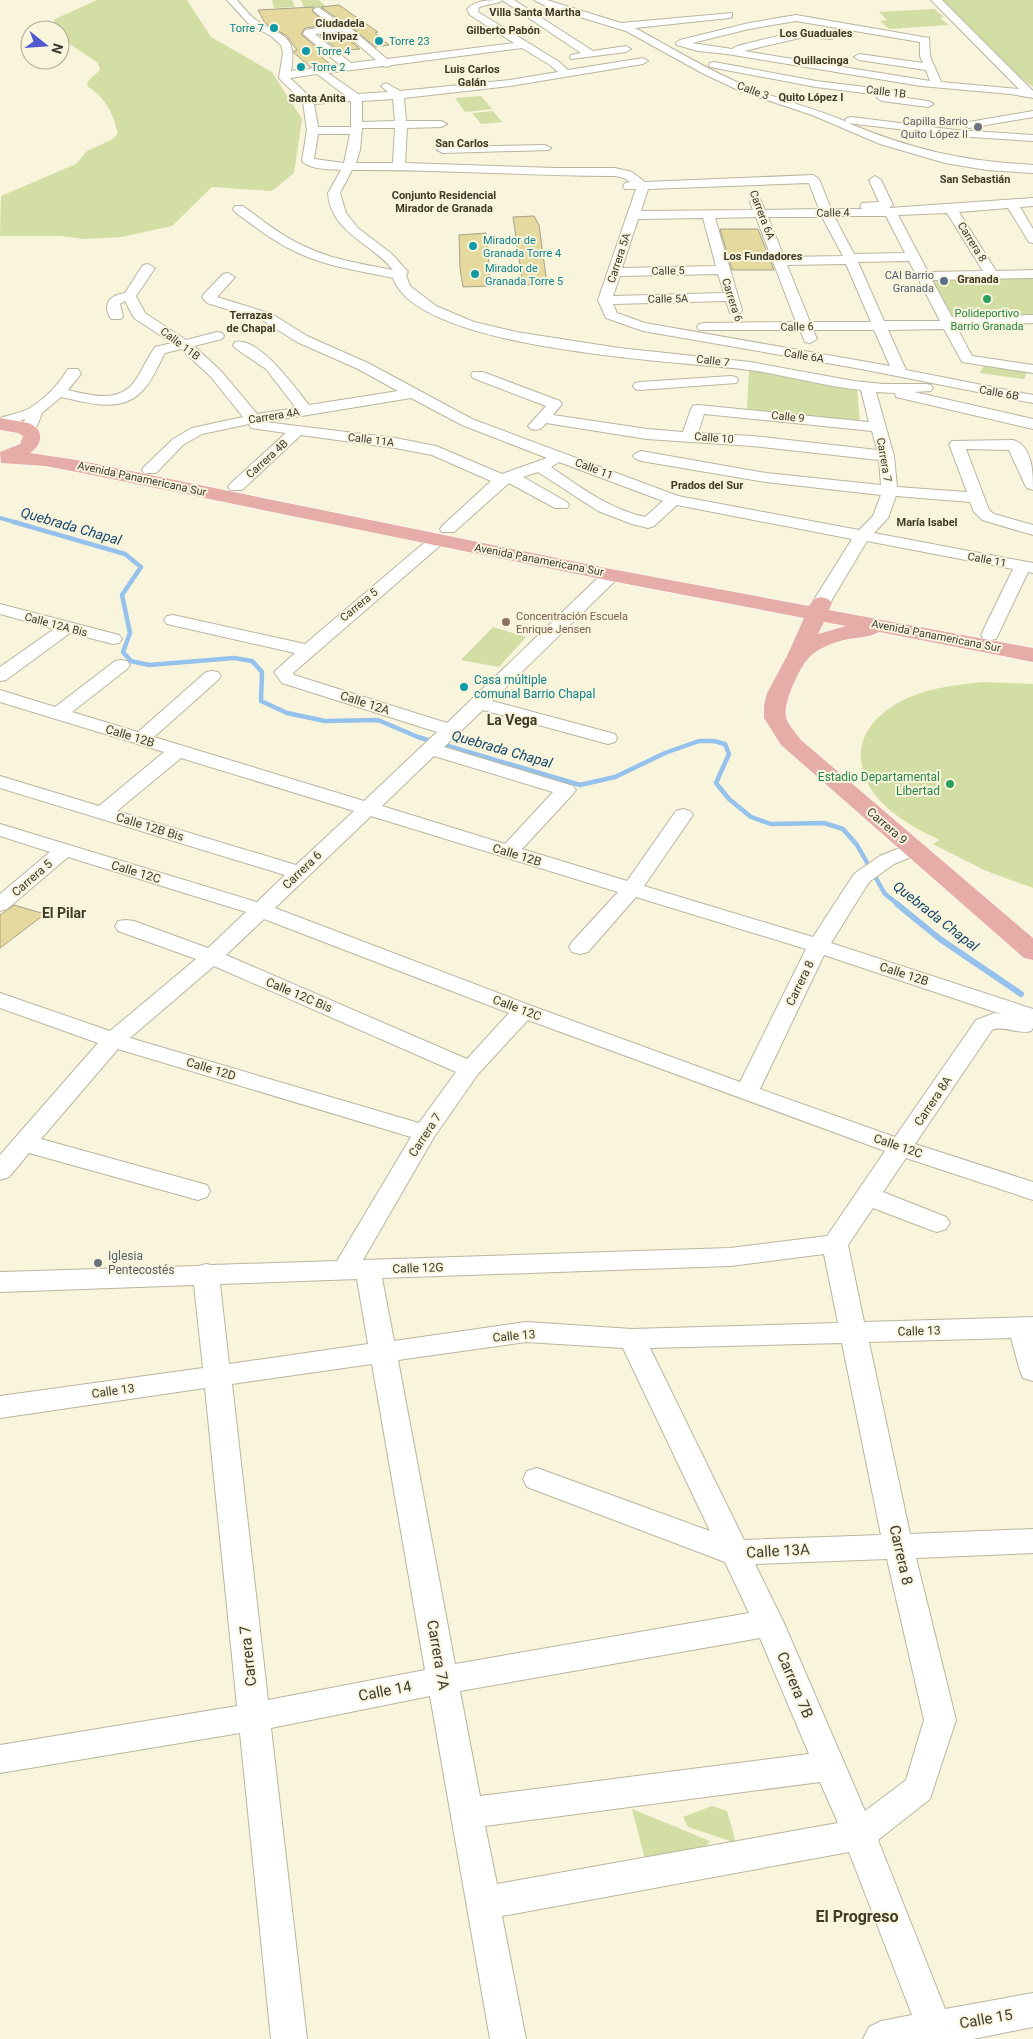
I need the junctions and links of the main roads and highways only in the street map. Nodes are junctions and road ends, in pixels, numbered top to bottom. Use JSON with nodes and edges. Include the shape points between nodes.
{"nodes":[{"id":1,"x":0,"y":423,"type":"edge"},
{"id":2,"x":31,"y":435,"type":"junction"},
{"id":3,"x":1,"y":457,"type":"edge"},
{"id":4,"x":442,"y":534,"type":"junction"},
{"id":5,"x":818,"y":608,"type":"junction"},
{"id":6,"x":916,"y":632,"type":"junction"},
{"id":7,"x":1033,"y":643,"type":"edge"},
{"id":8,"x":1033,"y":654,"type":"edge"},
{"id":9,"x":798,"y":656,"type":"junction"},
{"id":10,"x":1033,"y":952,"type":"edge"}],
"edges":[{"from":1,"to":2,"type":"main road","name":"Avenida Panamericana Sur","via":[[17,425]]},
{"from":2,"to":3,"type":"main road","via":[[31,444],[20,452]]},
{"from":2,"to":4,"type":"main road","name":"Avenida Panamericana Sur","via":[[70,454],[236,487]]},
{"from":3,"to":4,"type":"main road","name":"Avenida Panamericana Sur","via":[[45,460]]},
{"from":4,"to":5,"type":"main road","name":"Avenida Panamericana Sur"},
{"from":4,"to":5,"type":"main road","name":"Avenida Panamericana Sur","via":[[611,574]]},
{"from":5,"to":6,"type":"main road","name":"Avenida Panamericana Sur"},
{"from":5,"to":7,"type":"main road","name":"Avenida Panamericana Sur"},
{"from":5,"to":9,"type":"main road","name":"Carrera 9"},
{"from":6,"to":8,"type":"main road","name":"Avenida Panamericana Sur"},
{"from":6,"to":9,"type":"main road","via":[[868,629],[845,632],[809,646]]},
{"from":9,"to":10,"type":"main road","name":"Carrera 9","via":[[775,705],[775,718],[793,745]]}]}
